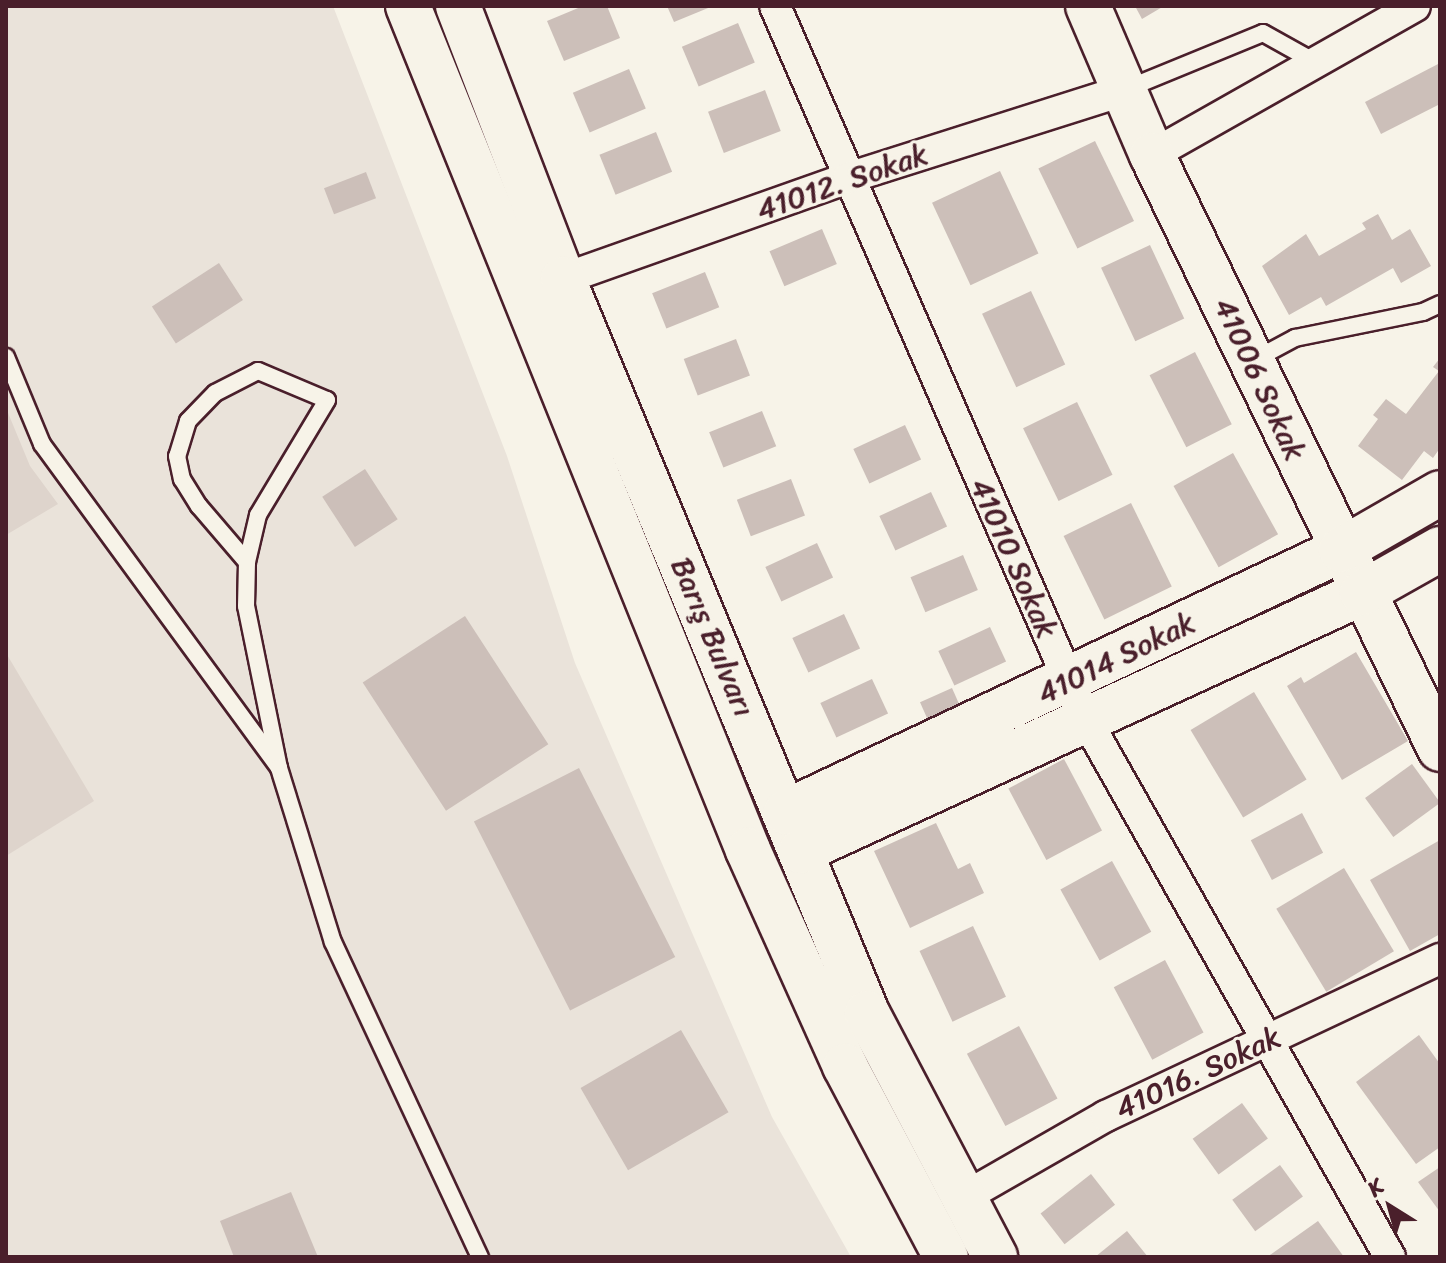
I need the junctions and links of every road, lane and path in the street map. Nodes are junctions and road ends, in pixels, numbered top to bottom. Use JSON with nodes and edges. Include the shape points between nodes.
{"nodes":[{"id":1,"x":408,"y":6,"type":"edge"},
{"id":2,"x":458,"y":6,"type":"edge"},
{"id":3,"x":775,"y":6,"type":"edge"},
{"id":4,"x":1088,"y":6,"type":"edge"},
{"id":5,"x":1415,"y":6,"type":"edge"},
{"id":6,"x":1313,"y":61,"type":"junction"},
{"id":7,"x":1123,"y":91,"type":"junction"},
{"id":8,"x":1152,"y":155,"type":"junction"},
{"id":9,"x":848,"y":178,"type":"junction"},
{"id":10,"x":563,"y":279,"type":"junction"},
{"id":11,"x":520,"y":293,"type":"junction"},
{"id":12,"x":1440,"y":304,"type":"edge"},
{"id":13,"x":6,"y":357,"type":"edge"},
{"id":14,"x":1252,"y":361,"type":"junction"},
{"id":15,"x":1440,"y":493,"type":"edge"},
{"id":16,"x":1440,"y":549,"type":"edge"},
{"id":17,"x":1341,"y":550,"type":"junction"},
{"id":18,"x":247,"y":562,"type":"junction"},
{"id":19,"x":1362,"y":593,"type":"junction"},
{"id":20,"x":1077,"y":700,"type":"junction"},
{"id":21,"x":1440,"y":749,"type":"edge"},
{"id":22,"x":279,"y":768,"type":"junction"},
{"id":23,"x":794,"y":831,"type":"junction"},
{"id":24,"x":748,"y":850,"type":"junction"},
{"id":25,"x":1440,"y":959,"type":"edge"},
{"id":26,"x":1265,"y":1042,"type":"junction"},
{"id":27,"x":961,"y":1199,"type":"junction"},
{"id":28,"x":480,"y":1257,"type":"edge"},
{"id":29,"x":946,"y":1257,"type":"edge"},
{"id":30,"x":995,"y":1257,"type":"edge"},
{"id":31,"x":1390,"y":1257,"type":"edge"}],
"edges":[{"from":1,"to":11,"type":"main road","name":"Barış Bulvarı"},
{"from":2,"to":10,"type":"main road","name":"Barış Bulvarı"},
{"from":3,"to":9,"type":"street","name":"41010 Sokak"},
{"from":4,"to":7,"type":"main road","name":"41006 Sokak"},
{"from":5,"to":6,"type":"street"},
{"from":6,"to":7,"type":"lane","via":[[1263,33]]},
{"from":6,"to":8,"type":"street"},
{"from":7,"to":8,"type":"main road","name":"41006 Sokak"},
{"from":7,"to":9,"type":"street","name":"41012. Sokak"},
{"from":8,"to":14,"type":"main road","name":"41006 Sokak"},
{"from":9,"to":10,"type":"street","name":"41012. Sokak"},
{"from":9,"to":20,"type":"street","name":"41010 Sokak"},
{"from":10,"to":11,"type":"main road"},
{"from":10,"to":23,"type":"main road","name":"Barış Bulvarı"},
{"from":11,"to":24,"type":"main road","name":"Barış Bulvarı"},
{"from":12,"to":14,"type":"lane","via":[[1295,338]]},
{"from":13,"to":22,"type":"lane","via":[[42,444]]},
{"from":14,"to":17,"type":"main road","name":"41006 Sokak"},
{"from":15,"to":17,"type":"main road","name":"41014 Sokak"},
{"from":16,"to":19,"type":"main road","name":"41014 Sokak"},
{"from":17,"to":19,"type":"main road","name":"41006 Sokak"},
{"from":17,"to":20,"type":"main road","name":"41014 Sokak"},
{"from":18,"to":18,"type":"lane","via":[[258,515],[327,400],[258,371],[215,393],[188,421],[177,456],[182,479],[199,506]]},
{"from":18,"to":22,"type":"lane","via":[[246,606]]},
{"from":19,"to":20,"type":"main road","name":"41014 Sokak"},
{"from":19,"to":21,"type":"main road","name":"41006 Sokak"},
{"from":20,"to":23,"type":"main road","name":"41014 Sokak"},
{"from":20,"to":26,"type":"street","name":"41010 Sokak"},
{"from":22,"to":28,"type":"lane","via":[[333,942]]},
{"from":23,"to":24,"type":"main road","name":"41014 Sokak"},
{"from":23,"to":27,"type":"main road","name":"Barış Bulvarı","via":[[867,1013]]},
{"from":24,"to":29,"type":"main road","name":"Barış Bulvarı","via":[[845,1066]]},
{"from":25,"to":26,"type":"street","name":"41016. Sokak"},
{"from":26,"to":27,"type":"street","name":"41016. Sokak","via":[[1106,1116]]},
{"from":26,"to":31,"type":"street","name":"41010 Sokak"},
{"from":27,"to":30,"type":"main road","name":"Barış Bulvarı"}]}
